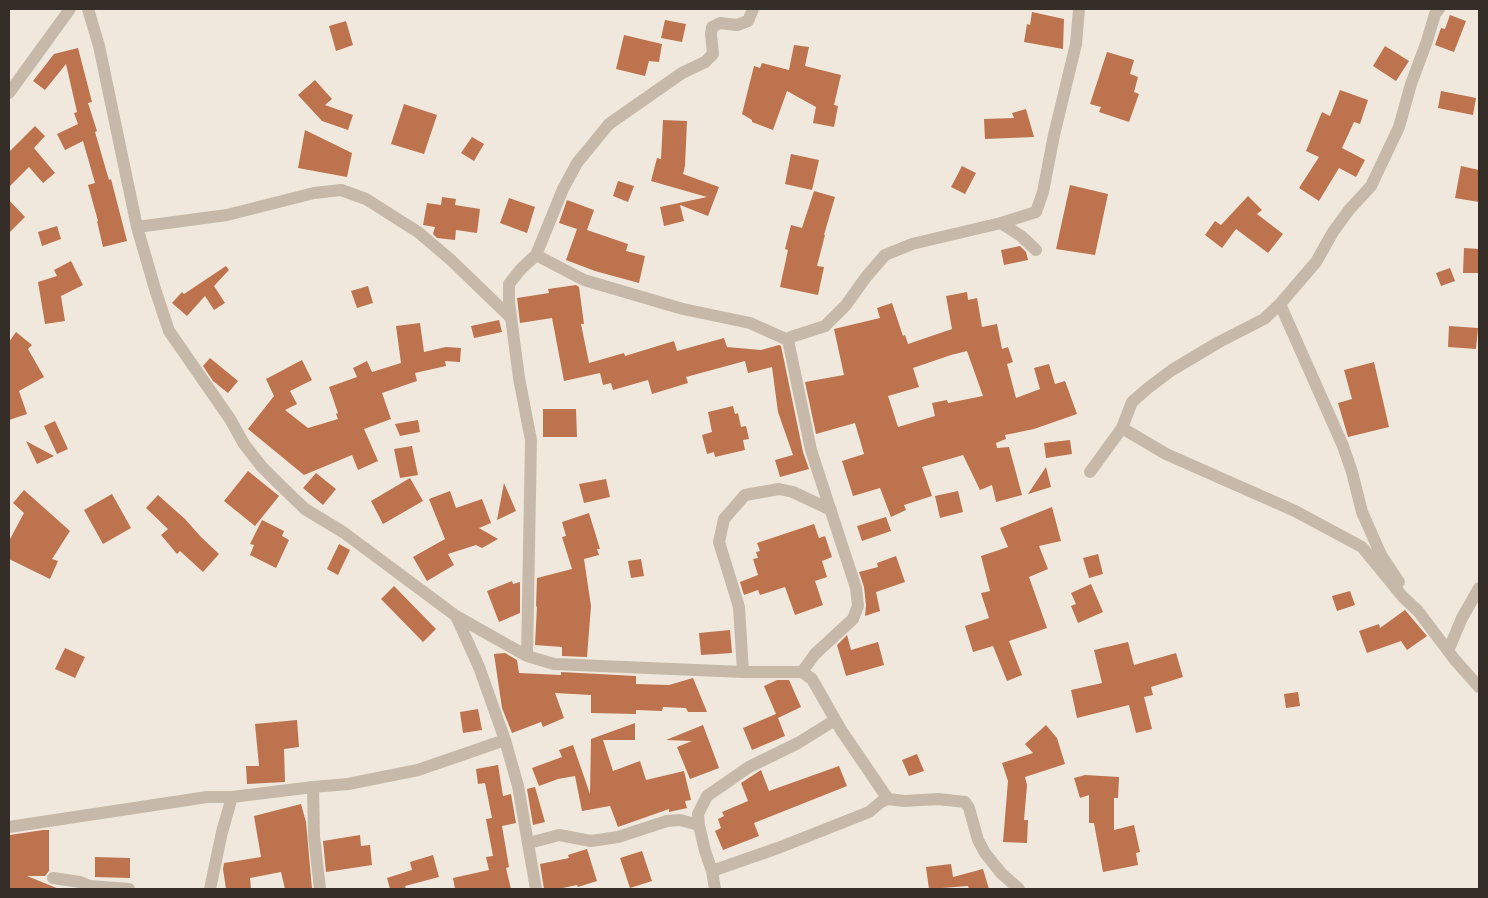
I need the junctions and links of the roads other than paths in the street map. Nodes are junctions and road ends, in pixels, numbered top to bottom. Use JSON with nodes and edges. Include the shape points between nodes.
{"nodes":[{"id":1,"x":70,"y":9,"type":"edge"},
{"id":2,"x":88,"y":9,"type":"edge"},
{"id":3,"x":753,"y":9,"type":"edge"},
{"id":4,"x":1078,"y":9,"type":"edge"},
{"id":5,"x":1439,"y":9,"type":"edge"},
{"id":6,"x":9,"y":93,"type":"edge"},
{"id":7,"x":1001,"y":223,"type":"junction"},
{"id":8,"x":137,"y":227,"type":"junction"},
{"id":9,"x":1036,"y":250,"type":"dead end"},
{"id":10,"x":536,"y":255,"type":"junction"},
{"id":11,"x":1280,"y":304,"type":"junction"},
{"id":12,"x":510,"y":317,"type":"junction"},
{"id":13,"x":788,"y":340,"type":"junction"},
{"id":14,"x":1122,"y":428,"type":"junction"},
{"id":15,"x":1090,"y":472,"type":"dead end"},
{"id":16,"x":830,"y":510,"type":"junction"},
{"id":17,"x":1479,"y":588,"type":"edge"},
{"id":18,"x":1409,"y":602,"type":"junction"},
{"id":19,"x":456,"y":616,"type":"junction"},
{"id":20,"x":1448,"y":651,"type":"junction"},
{"id":21,"x":527,"y":656,"type":"junction"},
{"id":22,"x":743,"y":672,"type":"junction"},
{"id":23,"x":802,"y":672,"type":"junction"},
{"id":24,"x":1479,"y":687,"type":"edge"},
{"id":25,"x":835,"y":720,"type":"junction"},
{"id":26,"x":505,"y":740,"type":"junction"},
{"id":27,"x":313,"y":787,"type":"junction"},
{"id":28,"x":232,"y":797,"type":"junction"},
{"id":29,"x":888,"y":799,"type":"junction"},
{"id":30,"x":699,"y":825,"type":"junction"},
{"id":31,"x":9,"y":827,"type":"edge"},
{"id":32,"x":529,"y":844,"type":"junction"},
{"id":33,"x":712,"y":871,"type":"junction"},
{"id":34,"x":53,"y":878,"type":"dead end"},
{"id":35,"x":129,"y":889,"type":"edge"},
{"id":36,"x":210,"y":889,"type":"edge"},
{"id":37,"x":320,"y":889,"type":"edge"},
{"id":38,"x":536,"y":889,"type":"edge"},
{"id":39,"x":715,"y":889,"type":"edge"},
{"id":40,"x":1019,"y":889,"type":"edge"}],
"edges":[{"from":1,"to":6,"type":"street"},
{"from":2,"to":8,"type":"street"},
{"from":3,"to":10,"type":"street","via":[[748,21],[720,23],[712,27],[713,54],[705,62],[682,73],[609,124],[577,163]]},
{"from":4,"to":7,"type":"street","via":[[1076,44],[1044,192],[1036,212]]},
{"from":5,"to":11,"type":"street","via":[[1399,127],[1371,186],[1333,232],[1316,262]]},
{"from":7,"to":9,"type":"street"},
{"from":7,"to":13,"type":"street","via":[[912,244],[885,255],[846,305],[824,326]]},
{"from":8,"to":12,"type":"street","via":[[227,215],[305,195],[341,190],[366,199],[418,232]]},
{"from":8,"to":19,"type":"street","via":[[169,331],[262,467],[305,509],[343,532]]},
{"from":10,"to":12,"type":"street","via":[[509,284]]},
{"from":10,"to":13,"type":"street","via":[[584,280],[683,309],[750,323]]},
{"from":11,"to":14,"type":"street","via":[[1264,318],[1148,388],[1132,402]]},
{"from":11,"to":18,"type":"street","via":[[1343,446],[1362,512]]},
{"from":12,"to":21,"type":"street","via":[[531,440]]},
{"from":13,"to":16,"type":"street","via":[[811,450]]},
{"from":14,"to":15,"type":"street"},
{"from":14,"to":18,"type":"street","via":[[1166,454],[1296,510],[1362,547]]},
{"from":16,"to":22,"type":"street","via":[[793,492],[779,489],[746,495],[724,519],[719,542],[739,606]]},
{"from":16,"to":23,"type":"street","via":[[856,588],[858,606],[853,619],[815,654]]},
{"from":17,"to":20,"type":"street"},
{"from":18,"to":20,"type":"street"},
{"from":19,"to":21,"type":"street"},
{"from":19,"to":26,"type":"street","via":[[479,667]]},
{"from":20,"to":24,"type":"street"},
{"from":21,"to":22,"type":"street","via":[[554,664]]},
{"from":22,"to":23,"type":"street"},
{"from":23,"to":25,"type":"street","via":[[812,679]]},
{"from":25,"to":29,"type":"street"},
{"from":25,"to":30,"type":"street","via":[[749,767],[707,796],[698,814]]},
{"from":26,"to":27,"type":"street","via":[[418,770],[348,784]]},
{"from":26,"to":32,"type":"street"},
{"from":27,"to":28,"type":"street"},
{"from":27,"to":37,"type":"street"},
{"from":28,"to":31,"type":"street","via":[[207,797]]},
{"from":28,"to":36,"type":"street"},
{"from":29,"to":33,"type":"street","via":[[869,812]]},
{"from":29,"to":40,"type":"street","via":[[965,802],[985,853]]},
{"from":30,"to":32,"type":"street","via":[[680,820],[667,821],[618,837],[591,841],[559,835]]},
{"from":30,"to":33,"type":"street"},
{"from":32,"to":38,"type":"street"},
{"from":33,"to":39,"type":"street"},
{"from":34,"to":35,"type":"street","via":[[90,886]]}]}
